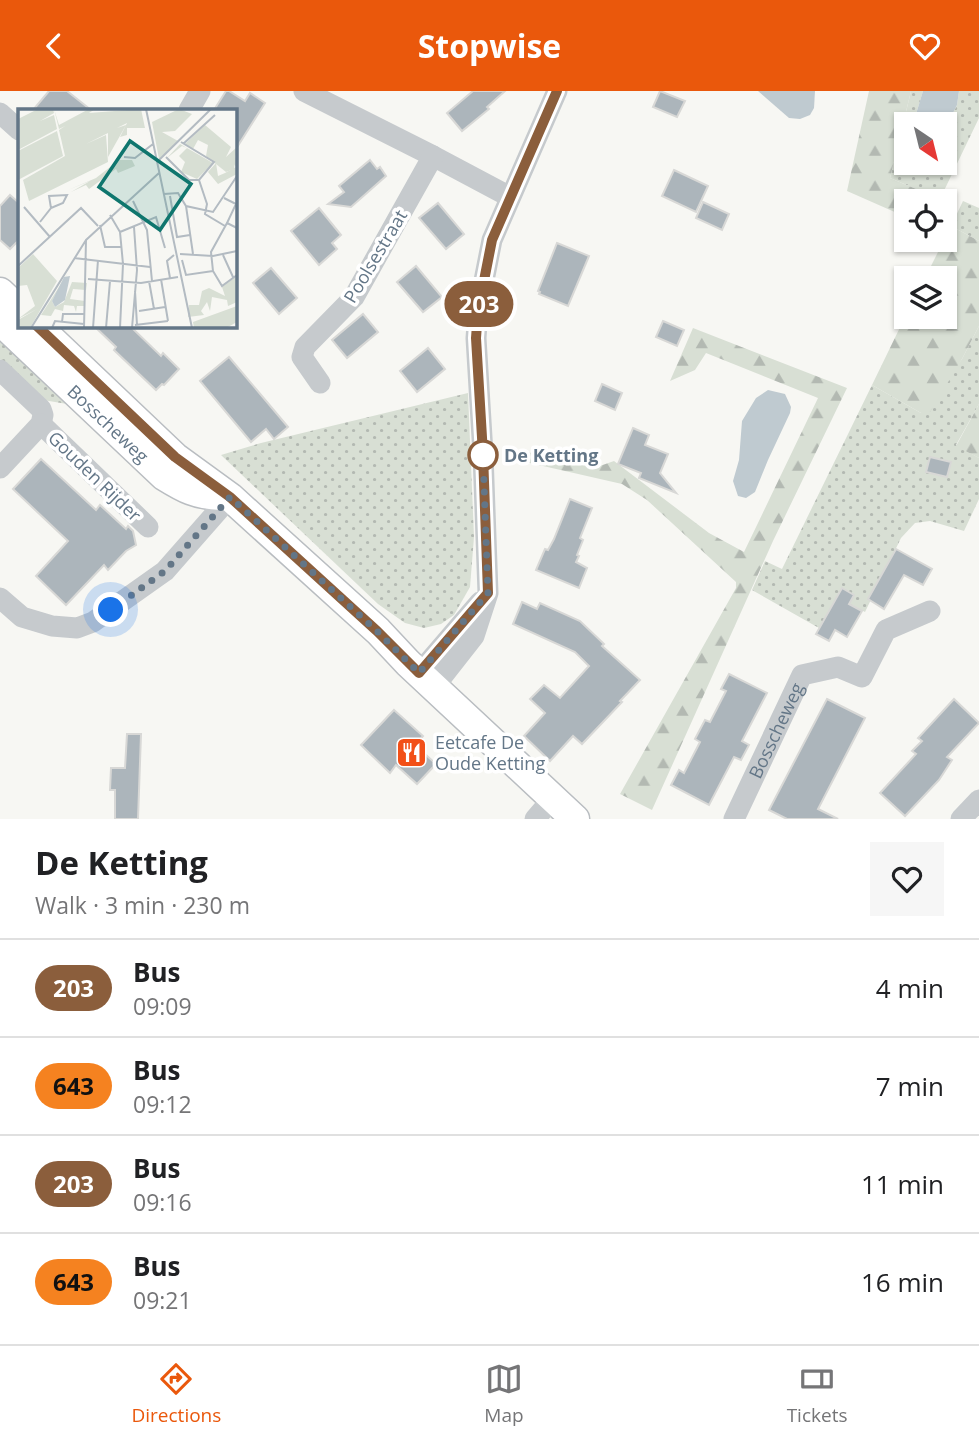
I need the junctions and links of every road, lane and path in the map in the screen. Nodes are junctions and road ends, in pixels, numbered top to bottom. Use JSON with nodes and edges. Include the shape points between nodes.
{"nodes":[{"id":1,"x":200,"y":91,"type":"edge"},
{"id":2,"x":304,"y":91,"type":"edge"},
{"id":3,"x":557,"y":91,"type":"edge"},
{"id":4,"x":190,"y":109,"type":"edge"},
{"id":5,"x":0,"y":113,"type":"edge"},
{"id":6,"x":18,"y":129,"type":"edge"},
{"id":7,"x":433,"y":156,"type":"junction"},
{"id":8,"x":510,"y":197,"type":"junction"},
{"id":9,"x":0,"y":292,"type":"edge"},
{"id":10,"x":18,"y":309,"type":"edge"},
{"id":11,"x":0,"y":321,"type":"edge"},
{"id":12,"x":38,"y":327,"type":"edge"},
{"id":13,"x":0,"y":370,"type":"edge"},
{"id":14,"x":320,"y":383,"type":"dead end"},
{"id":15,"x":41,"y":424,"type":"junction"},
{"id":16,"x":0,"y":468,"type":"edge"},
{"id":17,"x":230,"y":497,"type":"junction"},
{"id":18,"x":148,"y":527,"type":"dead end"},
{"id":19,"x":0,"y":598,"type":"edge"},
{"id":20,"x":930,"y":611,"type":"dead end"},
{"id":21,"x":427,"y":680,"type":"junction"},
{"id":22,"x":979,"y":800,"type":"edge"},
{"id":23,"x":544,"y":809,"type":"edge"},
{"id":24,"x":575,"y":819,"type":"edge"},
{"id":25,"x":734,"y":819,"type":"edge"},
{"id":26,"x":961,"y":819,"type":"edge"}],
"edges":[{"from":1,"to":4,"type":"street"},
{"from":2,"to":7,"type":"street"},
{"from":3,"to":8,"type":"street"},
{"from":5,"to":6,"type":"street"},
{"from":7,"to":8,"type":"street"},
{"from":7,"to":14,"type":"street","name":"Poolsestraat","via":[[354,297],[305,347],[302,357]]},
{"from":8,"to":21,"type":"street","via":[[492,240],[476,338],[488,593],[474,636]]},
{"from":9,"to":10,"type":"main road"},
{"from":11,"to":17,"type":"main road","name":"Bosscheweg","via":[[164,476],[204,496]]},
{"from":12,"to":17,"type":"main road","name":"Bosscheweg","via":[[175,457]]},
{"from":13,"to":15,"type":"street","name":"Gouden Rijder","via":[[41,409]]},
{"from":15,"to":16,"type":"street","name":"Gouden Rijder"},
{"from":15,"to":18,"type":"street","name":"Gouden Rijder"},
{"from":17,"to":19,"type":"street","via":[[165,571],[93,622],[77,628],[52,626],[22,617]]},
{"from":17,"to":21,"type":"main road","name":"Bosscheweg"},
{"from":20,"to":25,"type":"street","name":"Bosscheweg","via":[[886,630],[862,677],[838,667],[802,675]]},
{"from":21,"to":23,"type":"main road","name":"Bosscheweg"},
{"from":22,"to":26,"type":"street"},
{"from":23,"to":24,"type":"main road","name":"Bosscheweg"}]}
